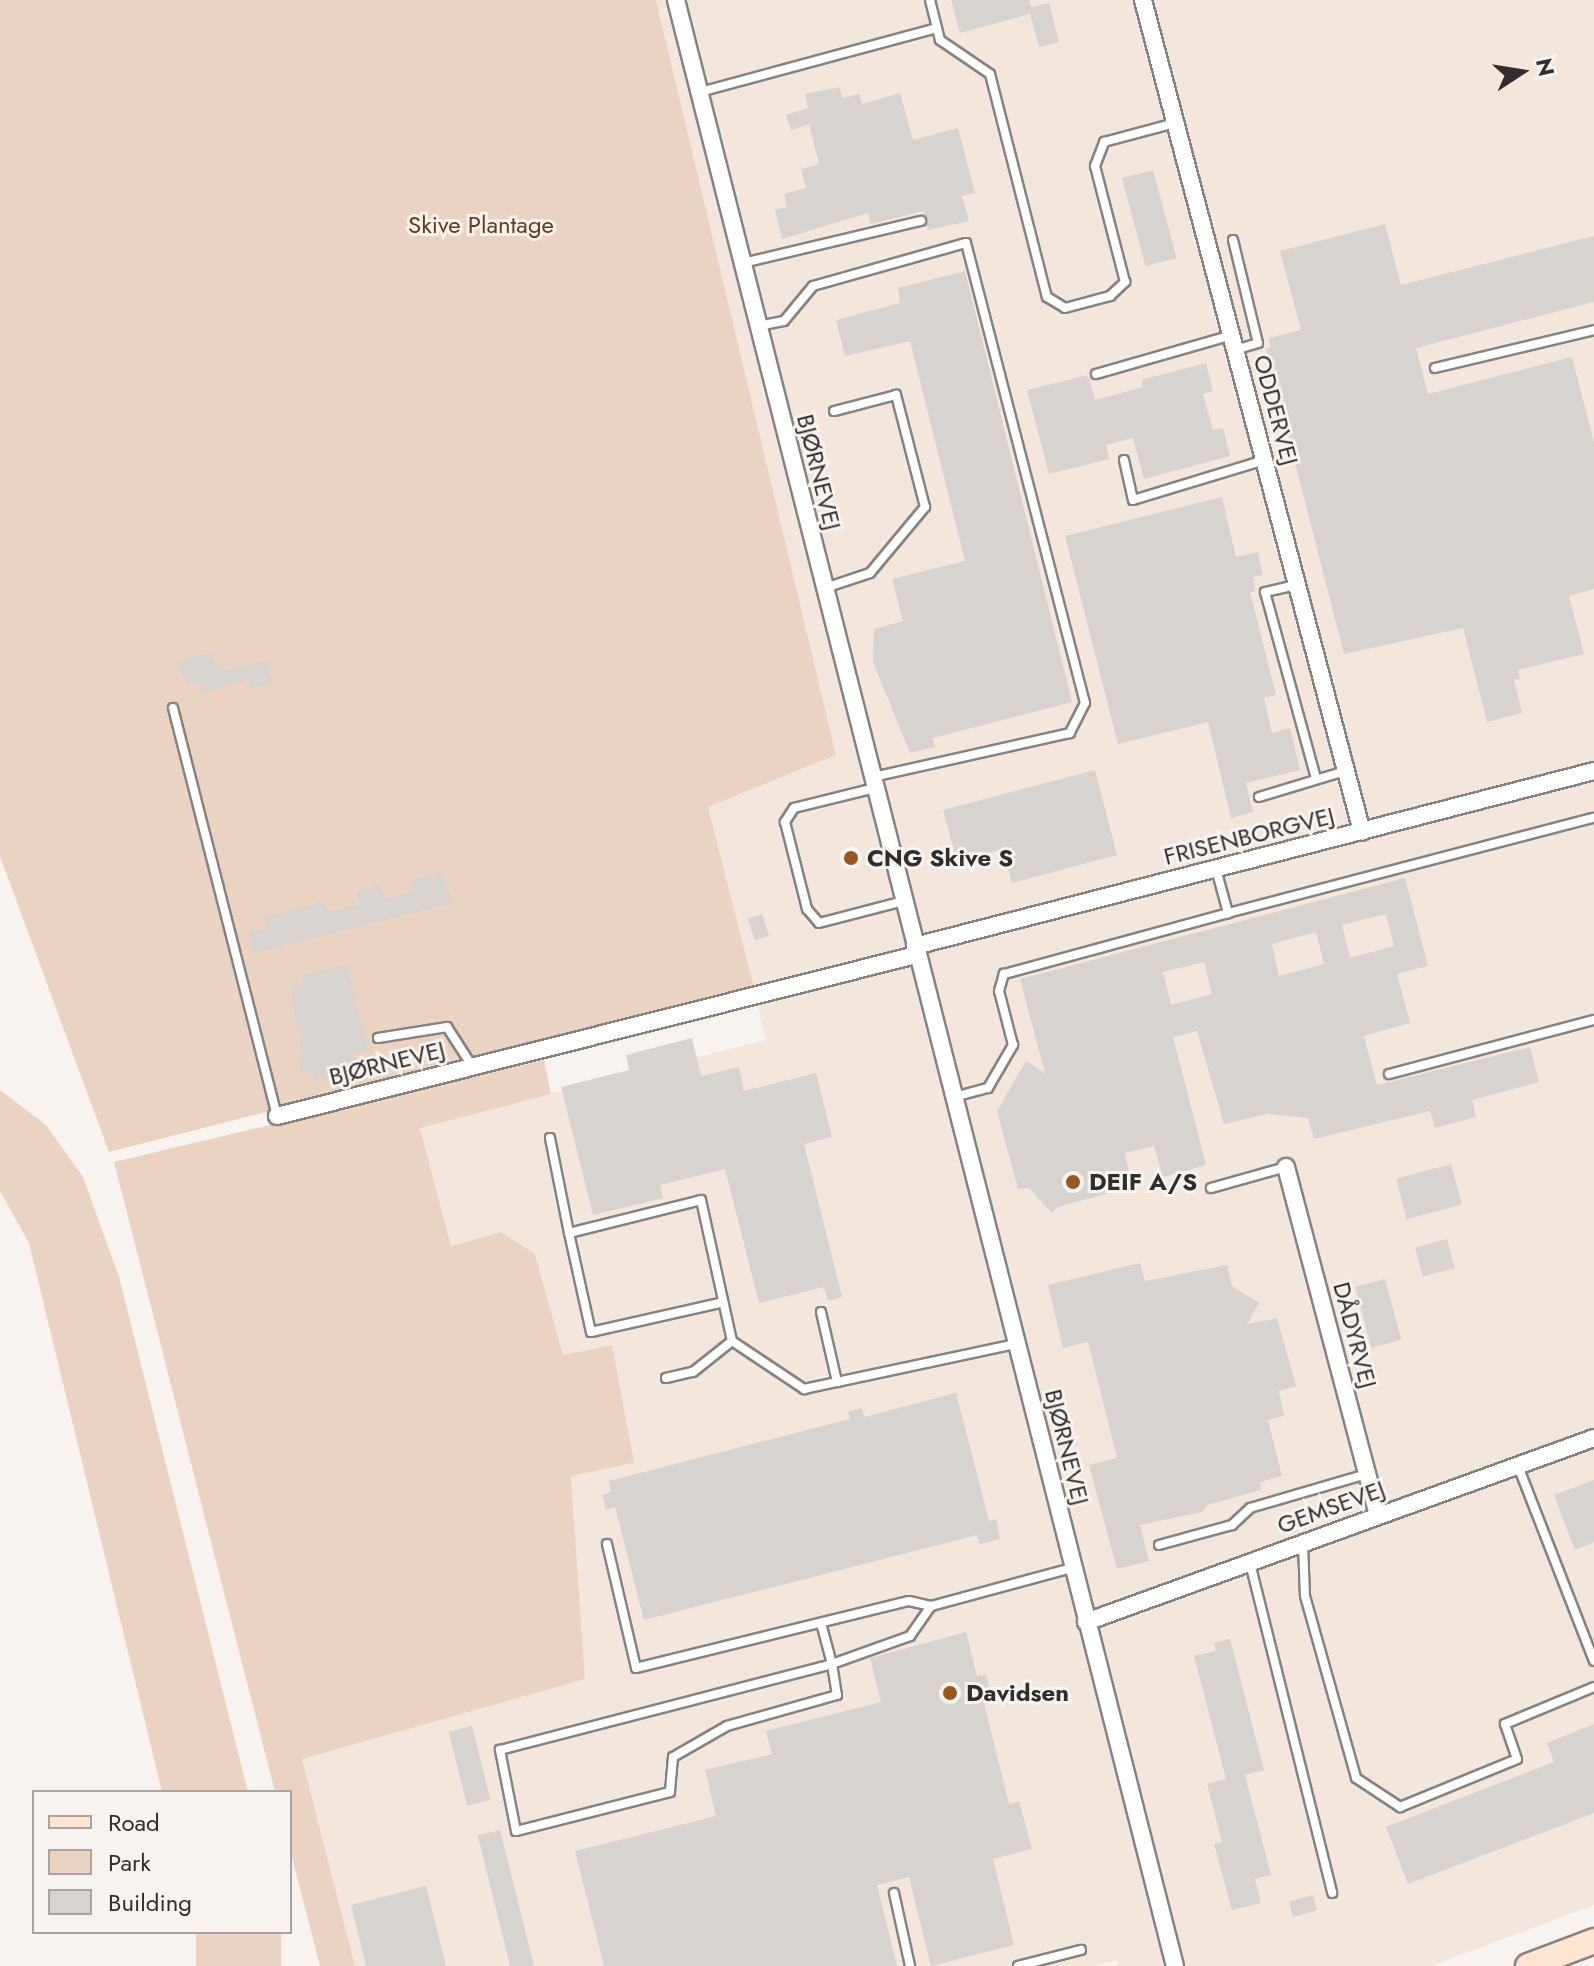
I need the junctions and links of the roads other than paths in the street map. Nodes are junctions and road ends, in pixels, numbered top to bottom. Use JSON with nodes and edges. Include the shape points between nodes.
{"nodes":[{"id":1,"x":676,"y":0,"type":"edge"},
{"id":2,"x":930,"y":0,"type":"edge"},
{"id":3,"x":1143,"y":0,"type":"edge"},
{"id":4,"x":937,"y":28,"type":"junction"},
{"id":5,"x":699,"y":93,"type":"junction"},
{"id":6,"x":1176,"y":122,"type":"junction"},
{"id":7,"x":921,"y":221,"type":"dead end"},
{"id":8,"x":1233,"y":240,"type":"dead end"},
{"id":9,"x":742,"y":263,"type":"junction"},
{"id":10,"x":758,"y":326,"type":"junction"},
{"id":11,"x":1594,"y":330,"type":"edge"},
{"id":12,"x":1234,"y":342,"type":"junction"},
{"id":13,"x":1435,"y":368,"type":"dead end"},
{"id":14,"x":1096,"y":374,"type":"dead end"},
{"id":15,"x":834,"y":411,"type":"dead end"},
{"id":16,"x":1124,"y":460,"type":"dead end"},
{"id":17,"x":1265,"y":460,"type":"junction"},
{"id":18,"x":1297,"y":585,"type":"junction"},
{"id":19,"x":824,"y":588,"type":"junction"},
{"id":20,"x":173,"y":708,"type":"dead end"},
{"id":21,"x":1346,"y":771,"type":"junction"},
{"id":22,"x":1594,"y":771,"type":"edge"},
{"id":23,"x":1316,"y":779,"type":"junction"},
{"id":24,"x":874,"y":783,"type":"junction"},
{"id":25,"x":1259,"y":797,"type":"dead end"},
{"id":26,"x":1594,"y":818,"type":"edge"},
{"id":27,"x":1362,"y":832,"type":"junction"},
{"id":28,"x":1216,"y":869,"type":"junction"},
{"id":29,"x":904,"y":901,"type":"junction"},
{"id":30,"x":1228,"y":913,"type":"junction"},
{"id":31,"x":916,"y":950,"type":"junction"},
{"id":32,"x":1594,"y":1020,"type":"edge"},
{"id":33,"x":378,"y":1038,"type":"dead end"},
{"id":34,"x":472,"y":1066,"type":"junction"},
{"id":35,"x":1389,"y":1074,"type":"dead end"},
{"id":36,"x":953,"y":1097,"type":"junction"},
{"id":37,"x":277,"y":1116,"type":"joint"},
{"id":38,"x":550,"y":1138,"type":"dead end"},
{"id":39,"x":1286,"y":1167,"type":"joint"},
{"id":40,"x":1211,"y":1188,"type":"dead end"},
{"id":41,"x":569,"y":1233,"type":"junction"},
{"id":42,"x":720,"y":1303,"type":"junction"},
{"id":43,"x":821,"y":1312,"type":"dead end"},
{"id":44,"x":732,"y":1341,"type":"junction"},
{"id":45,"x":1016,"y":1344,"type":"junction"},
{"id":46,"x":666,"y":1378,"type":"dead end"},
{"id":47,"x":837,"y":1382,"type":"junction"},
{"id":48,"x":1594,"y":1438,"type":"edge"},
{"id":49,"x":1517,"y":1465,"type":"junction"},
{"id":50,"x":1367,"y":1474,"type":"junction"},
{"id":51,"x":1378,"y":1515,"type":"junction"},
{"id":52,"x":1303,"y":1543,"type":"junction"},
{"id":53,"x":607,"y":1544,"type":"dead end"},
{"id":54,"x":1159,"y":1545,"type":"dead end"},
{"id":55,"x":1250,"y":1563,"type":"junction"},
{"id":56,"x":1072,"y":1568,"type":"junction"},
{"id":57,"x":931,"y":1606,"type":"junction"},
{"id":58,"x":1086,"y":1622,"type":"junction"},
{"id":59,"x":821,"y":1623,"type":"junction"},
{"id":60,"x":1594,"y":1661,"type":"edge"},
{"id":61,"x":832,"y":1664,"type":"junction"},
{"id":62,"x":1594,"y":1687,"type":"edge"},
{"id":63,"x":894,"y":1893,"type":"dead end"},
{"id":64,"x":1332,"y":1893,"type":"dead end"},
{"id":65,"x":1594,"y":1941,"type":"edge"},
{"id":66,"x":1081,"y":1950,"type":"dead end"},
{"id":67,"x":1170,"y":1961,"type":"edge"},
{"id":68,"x":910,"y":1966,"type":"edge"},
{"id":69,"x":1018,"y":1966,"type":"edge"},
{"id":70,"x":1528,"y":1966,"type":"edge"}],
"edges":[{"from":1,"to":5,"type":"street","name":"BJØRNEVEJ"},
{"from":2,"to":4,"type":"lane"},
{"from":3,"to":6,"type":"street","name":"ODDERVEJ"},
{"from":4,"to":5,"type":"lane"},
{"from":4,"to":6,"type":"lane","via":[[940,40],[990,74],[1047,297],[1065,308],[1110,296],[1125,282],[1095,166],[1104,142]]},
{"from":5,"to":9,"type":"street","name":"BJØRNEVEJ"},
{"from":6,"to":12,"type":"street","name":"ODDERVEJ"},
{"from":7,"to":9,"type":"lane"},
{"from":8,"to":12,"type":"lane","via":[[1258,343]]},
{"from":9,"to":10,"type":"street","name":"BJØRNEVEJ"},
{"from":10,"to":19,"type":"street","name":"BJØRNEVEJ"},
{"from":10,"to":24,"type":"lane","via":[[784,321],[813,286],[966,243],[1085,703],[1070,733]]},
{"from":11,"to":13,"type":"lane"},
{"from":12,"to":14,"type":"lane"},
{"from":12,"to":17,"type":"street","name":"ODDERVEJ"},
{"from":15,"to":19,"type":"lane","via":[[896,395],[925,507],[870,573]]},
{"from":16,"to":17,"type":"lane","via":[[1133,500]]},
{"from":17,"to":18,"type":"street","name":"ODDERVEJ"},
{"from":18,"to":21,"type":"street","name":"ODDERVEJ"},
{"from":18,"to":23,"type":"lane","via":[[1265,592]]},
{"from":19,"to":24,"type":"street","name":"BJØRNEVEJ"},
{"from":20,"to":37,"type":"lane","name":"BJØRNEVEJ"},
{"from":21,"to":23,"type":"lane"},
{"from":21,"to":27,"type":"street","name":"ODDERVEJ"},
{"from":22,"to":27,"type":"street","name":"FRISENBORGVEJ"},
{"from":23,"to":25,"type":"lane"},
{"from":24,"to":29,"type":"street","name":"BJØRNEVEJ"},
{"from":24,"to":29,"type":"lane","via":[[794,808],[785,822],[807,909],[819,923]]},
{"from":26,"to":30,"type":"lane"},
{"from":27,"to":28,"type":"street","name":"FRISENBORGVEJ"},
{"from":28,"to":30,"type":"lane"},
{"from":28,"to":31,"type":"street","name":"FRISENBORGVEJ"},
{"from":29,"to":31,"type":"street","name":"BJØRNEVEJ"},
{"from":30,"to":36,"type":"lane","via":[[1004,974],[999,991],[1013,1045],[988,1088]]},
{"from":31,"to":34,"type":"street","name":"BJØRNEVEJ"},
{"from":31,"to":36,"type":"street","name":"BJØRNEVEJ"},
{"from":32,"to":35,"type":"lane"},
{"from":33,"to":34,"type":"lane","via":[[447,1027]]},
{"from":34,"to":37,"type":"street","name":"BJØRNEVEJ"},
{"from":36,"to":45,"type":"street","name":"BJØRNEVEJ"},
{"from":38,"to":41,"type":"lane"},
{"from":39,"to":40,"type":"lane"},
{"from":39,"to":50,"type":"street","name":"DÅDYRVEJ"},
{"from":41,"to":42,"type":"lane","via":[[591,1332]]},
{"from":41,"to":42,"type":"lane","via":[[701,1200]]},
{"from":42,"to":44,"type":"lane"},
{"from":43,"to":47,"type":"lane"},
{"from":44,"to":46,"type":"lane","via":[[693,1372]]},
{"from":44,"to":47,"type":"lane","via":[[804,1389]]},
{"from":45,"to":47,"type":"lane"},
{"from":45,"to":56,"type":"street","name":"BJØRNEVEJ"},
{"from":48,"to":49,"type":"street","name":"GEMSEVEJ"},
{"from":49,"to":51,"type":"street","name":"GEMSEVEJ"},
{"from":49,"to":60,"type":"lane"},
{"from":50,"to":51,"type":"street","name":"DÅDYRVEJ"},
{"from":50,"to":54,"type":"lane","via":[[1250,1508],[1232,1525]]},
{"from":51,"to":52,"type":"street","name":"GEMSEVEJ"},
{"from":52,"to":55,"type":"street","name":"GEMSEVEJ"},
{"from":52,"to":62,"type":"lane","via":[[1305,1596],[1356,1778],[1400,1807],[1517,1759],[1505,1724]]},
{"from":53,"to":59,"type":"lane","via":[[636,1668]]},
{"from":55,"to":58,"type":"street","name":"GEMSEVEJ"},
{"from":55,"to":64,"type":"lane"},
{"from":56,"to":57,"type":"lane"},
{"from":56,"to":58,"type":"street","name":"BJØRNEVEJ"},
{"from":57,"to":59,"type":"lane","via":[[909,1601]]},
{"from":57,"to":61,"type":"lane","via":[[910,1636]]},
{"from":58,"to":67,"type":"street","name":"BJØRNEVEJ"},
{"from":59,"to":61,"type":"lane"},
{"from":61,"to":61,"type":"lane","via":[[500,1750],[516,1831],[670,1792],[673,1757],[727,1726],[837,1695]]},
{"from":63,"to":68,"type":"lane"},
{"from":65,"to":70,"type":"main road"},
{"from":66,"to":69,"type":"lane"}]}
